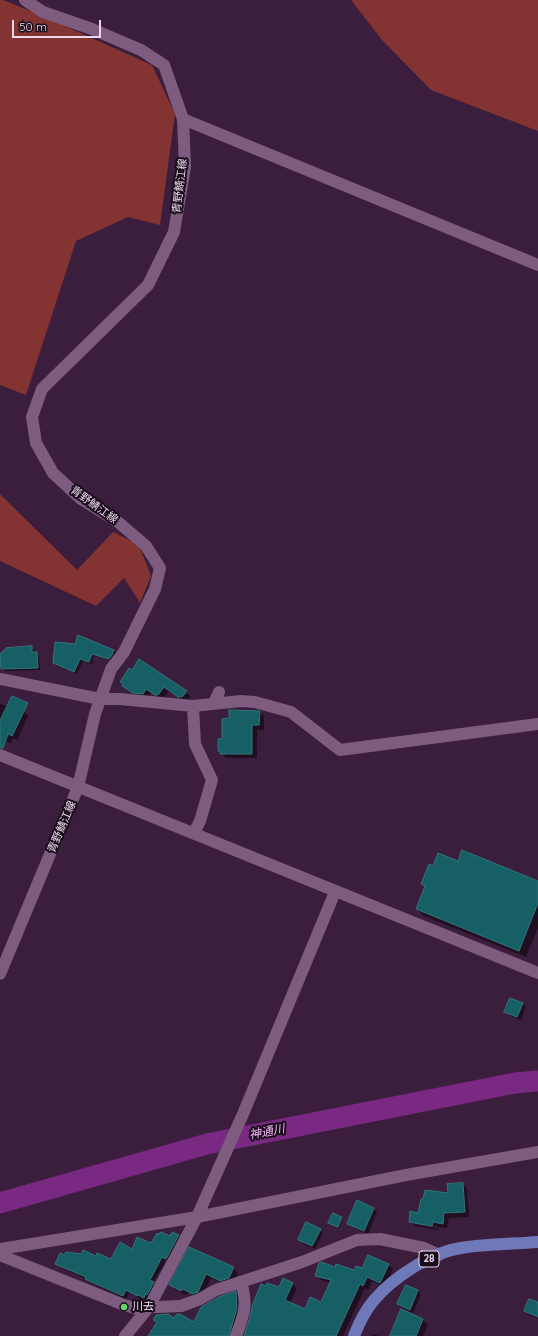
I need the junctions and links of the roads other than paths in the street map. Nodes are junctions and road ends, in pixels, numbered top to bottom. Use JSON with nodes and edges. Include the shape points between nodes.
{"nodes":[{"id":1,"x":25,"y":0,"type":"edge"},
{"id":2,"x":183,"y":119,"type":"junction"},
{"id":3,"x":538,"y":266,"type":"edge"},
{"id":4,"x":0,"y":679,"type":"edge"},
{"id":5,"x":100,"y":699,"type":"junction"},
{"id":6,"x":192,"y":706,"type":"junction"},
{"id":7,"x":538,"y":724,"type":"edge"},
{"id":8,"x":0,"y":755,"type":"edge"},
{"id":9,"x":78,"y":787,"type":"junction"},
{"id":10,"x":194,"y":833,"type":"junction"},
{"id":11,"x":336,"y":892,"type":"junction"},
{"id":12,"x":538,"y":973,"type":"edge"},
{"id":13,"x":0,"y":974,"type":"edge"},
{"id":14,"x":538,"y":1152,"type":"edge"},
{"id":15,"x":197,"y":1217,"type":"junction"},
{"id":16,"x":538,"y":1242,"type":"edge"},
{"id":17,"x":0,"y":1249,"type":"edge"},
{"id":18,"x":0,"y":1255,"type":"edge"},
{"id":19,"x":439,"y":1255,"type":"junction"},
{"id":20,"x":242,"y":1282,"type":"junction"},
{"id":21,"x":149,"y":1308,"type":"junction"},
{"id":22,"x":124,"y":1336,"type":"edge"},
{"id":23,"x":236,"y":1336,"type":"edge"},
{"id":24,"x":354,"y":1336,"type":"edge"}],
"edges":[{"from":1,"to":2,"type":"street","name":"青野鯖江線","via":[[43,12],[141,50],[164,65]]},
{"from":2,"to":3,"type":"street"},
{"from":2,"to":5,"type":"street","name":"青野鯖江線","via":[[185,167],[174,232],[148,285],[42,389],[32,417],[36,443],[53,473],[81,499],[118,522],[146,546],[160,568],[155,589],[124,652],[111,669]]},
{"from":4,"to":5,"type":"street"},
{"from":5,"to":6,"type":"street"},
{"from":5,"to":9,"type":"street","name":"青野鯖江線"},
{"from":6,"to":7,"type":"street","via":[[216,697],[255,702],[291,712],[340,750]]},
{"from":6,"to":10,"type":"street","via":[[195,744],[212,780]]},
{"from":8,"to":9,"type":"street"},
{"from":9,"to":10,"type":"street"},
{"from":9,"to":13,"type":"street","name":"青野鯖江線"},
{"from":10,"to":11,"type":"street"},
{"from":11,"to":12,"type":"street"},
{"from":11,"to":15,"type":"street"},
{"from":14,"to":15,"type":"street","via":[[406,1175]]},
{"from":15,"to":17,"type":"street"},
{"from":15,"to":21,"type":"street"},
{"from":16,"to":19,"type":"main road","number":"28","via":[[460,1248]]},
{"from":18,"to":21,"type":"street","via":[[124,1305]]},
{"from":19,"to":20,"type":"street","via":[[424,1248],[380,1239],[357,1240]]},
{"from":19,"to":24,"type":"main road","number":"28","via":[[422,1262],[399,1277],[375,1298]]},
{"from":20,"to":21,"type":"street","via":[[216,1290],[181,1306]]},
{"from":20,"to":23,"type":"street","via":[[245,1295],[243,1316]]},
{"from":21,"to":22,"type":"street"}]}
